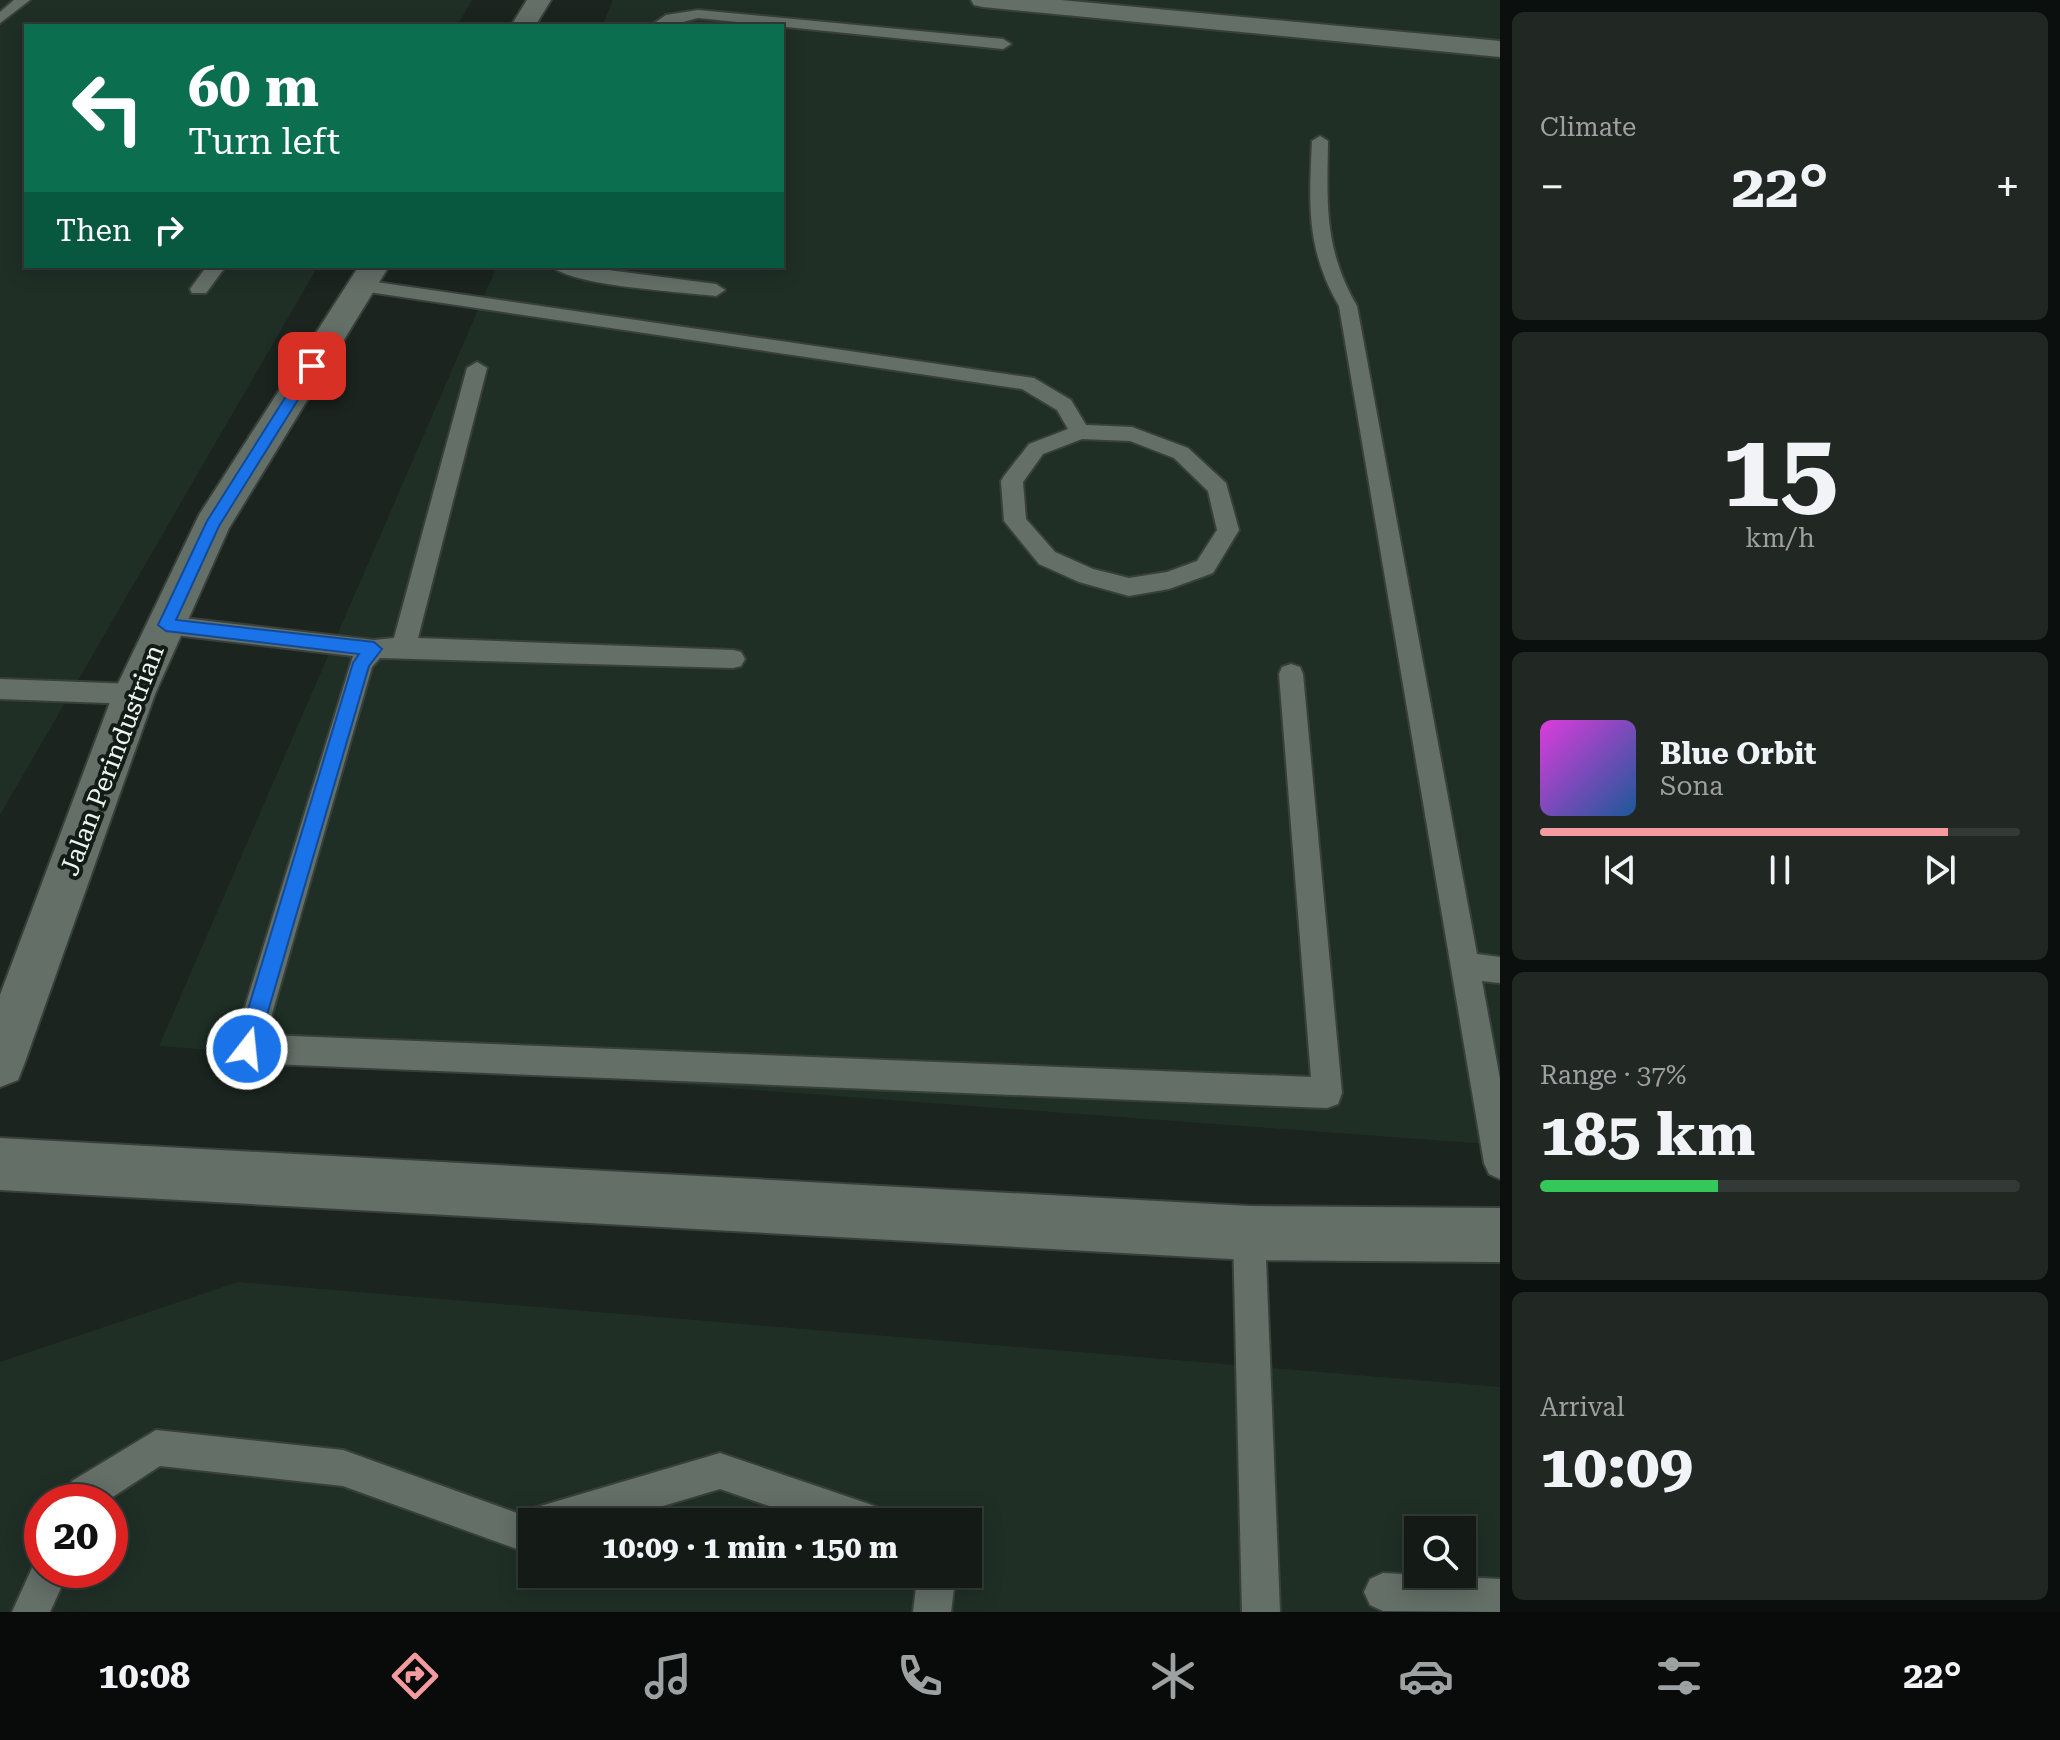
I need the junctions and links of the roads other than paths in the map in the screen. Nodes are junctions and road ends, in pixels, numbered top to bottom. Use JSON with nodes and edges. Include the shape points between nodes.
{"nodes":[{"id":1,"x":23,"y":0,"type":"edge"},
{"id":2,"x":539,"y":0,"type":"edge"},
{"id":3,"x":983,"y":0,"type":"edge"},
{"id":4,"x":0,"y":19,"type":"edge"},
{"id":5,"x":524,"y":24,"type":"edge"},
{"id":6,"x":660,"y":24,"type":"edge"},
{"id":7,"x":1003,"y":44,"type":"dead end"},
{"id":8,"x":1500,"y":49,"type":"edge"},
{"id":9,"x":1320,"y":141,"type":"dead end"},
{"id":10,"x":215,"y":268,"type":"edge"},
{"id":11,"x":566,"y":268,"type":"edge"},
{"id":12,"x":368,"y":276,"type":"edge"},
{"id":13,"x":199,"y":289,"type":"dead end"},
{"id":14,"x":716,"y":290,"type":"dead end"},
{"id":15,"x":477,"y":368,"type":"dead end"},
{"id":16,"x":1080,"y":432,"type":"junction"},
{"id":17,"x":166,"y":625,"type":"junction"},
{"id":18,"x":404,"y":647,"type":"junction"},
{"id":19,"x":374,"y":649,"type":"junction"},
{"id":20,"x":733,"y":659,"type":"dead end"},
{"id":21,"x":1291,"y":674,"type":"dead end"},
{"id":22,"x":0,"y":689,"type":"edge"},
{"id":23,"x":134,"y":694,"type":"junction"},
{"id":24,"x":1467,"y":966,"type":"junction"},
{"id":25,"x":1500,"y":970,"type":"edge"},
{"id":26,"x":0,"y":1062,"type":"edge"},
{"id":27,"x":1500,"y":1163,"type":"edge"},
{"id":28,"x":0,"y":1164,"type":"edge"},
{"id":29,"x":1249,"y":1233,"type":"junction"},
{"id":30,"x":1500,"y":1235,"type":"edge"},
{"id":31,"x":100,"y":1484,"type":"edge"},
{"id":32,"x":595,"y":1508,"type":"edge"},
{"id":33,"x":828,"y":1508,"type":"edge"},
{"id":34,"x":518,"y":1531,"type":"edge"},
{"id":35,"x":42,"y":1588,"type":"edge"},
{"id":36,"x":935,"y":1588,"type":"edge"},
{"id":37,"x":1383,"y":1592,"type":"dead end"},
{"id":38,"x":1500,"y":1598,"type":"edge"},
{"id":39,"x":31,"y":1612,"type":"edge"},
{"id":40,"x":932,"y":1612,"type":"edge"},
{"id":41,"x":1261,"y":1612,"type":"edge"}],
"edges":[{"from":1,"to":4,"type":"lane"},
{"from":2,"to":5,"type":"street"},
{"from":3,"to":8,"type":"street"},
{"from":6,"to":7,"type":"lane","via":[[698,14]]},
{"from":9,"to":24,"type":"lane","via":[[1320,248],[1348,306]]},
{"from":10,"to":13,"type":"lane"},
{"from":11,"to":14,"type":"lane"},
{"from":12,"to":16,"type":"lane","via":[[1027,383],[1064,405]]},
{"from":12,"to":17,"type":"street","name":"Jalan Perindustrian","via":[[212,525]]},
{"from":15,"to":18,"type":"lane"},
{"from":16,"to":16,"type":"lane","via":[[1036,449],[1012,481],[1015,521],[1047,558],[1129,587],[1205,567],[1228,530],[1218,488],[1181,453],[1132,434]]},
{"from":17,"to":19,"type":"lane"},
{"from":17,"to":23,"type":"street","name":"Jalan Perindustrian"},
{"from":18,"to":19,"type":"lane"},
{"from":18,"to":20,"type":"lane"},
{"from":19,"to":21,"type":"lane","via":[[361,663],[247,1049],[1327,1093]]},
{"from":22,"to":23,"type":"lane"},
{"from":23,"to":26,"type":"street","name":"Jalan Perindustrian"},
{"from":24,"to":25,"type":"lane"},
{"from":24,"to":27,"type":"lane"},
{"from":28,"to":29,"type":"street"},
{"from":29,"to":30,"type":"street"},
{"from":29,"to":41,"type":"lane"},
{"from":31,"to":34,"type":"lane","via":[[156,1448],[343,1468]]},
{"from":32,"to":33,"type":"lane","via":[[720,1471]]},
{"from":35,"to":39,"type":"lane"},
{"from":36,"to":40,"type":"lane"},
{"from":37,"to":38,"type":"lane"}]}
